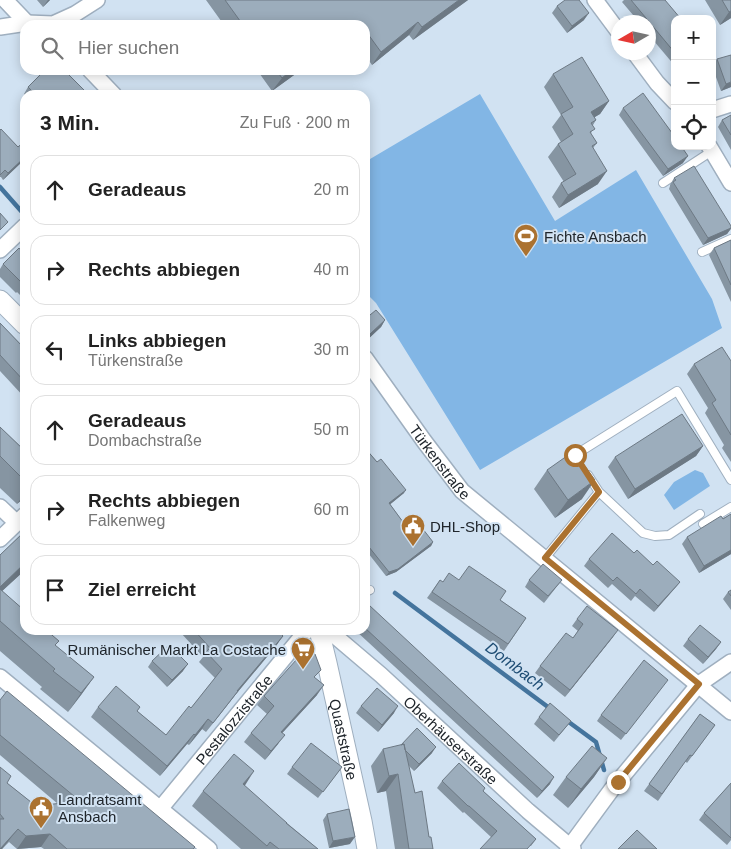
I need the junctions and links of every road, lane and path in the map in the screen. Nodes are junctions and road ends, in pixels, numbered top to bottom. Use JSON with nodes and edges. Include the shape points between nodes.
{"nodes":[{"id":1,"x":5,"y":0,"type":"edge"},
{"id":2,"x":97,"y":0,"type":"edge"},
{"id":3,"x":595,"y":0,"type":"edge"},
{"id":4,"x":24,"y":20,"type":"edge"},
{"id":5,"x":64,"y":20,"type":"edge"},
{"id":6,"x":611,"y":22,"type":"edge"},
{"id":7,"x":20,"y":24,"type":"edge"},
{"id":8,"x":0,"y":27,"type":"edge"},
{"id":9,"x":640,"y":60,"type":"edge"},
{"id":10,"x":95,"y":75,"type":"edge"},
{"id":11,"x":109,"y":90,"type":"edge"},
{"id":12,"x":671,"y":98,"type":"edge"},
{"id":13,"x":731,"y":104,"type":"edge"},
{"id":14,"x":716,"y":109,"type":"edge"},
{"id":15,"x":708,"y":150,"type":"edge"},
{"id":16,"x":712,"y":150,"type":"edge"},
{"id":17,"x":731,"y":182,"type":"edge"},
{"id":18,"x":663,"y":183,"type":"dead end"},
{"id":19,"x":20,"y":231,"type":"edge"},
{"id":20,"x":731,"y":239,"type":"edge"},
{"id":21,"x":0,"y":250,"type":"edge"},
{"id":22,"x":702,"y":252,"type":"dead end"},
{"id":23,"x":0,"y":300,"type":"edge"},
{"id":24,"x":20,"y":320,"type":"edge"},
{"id":25,"x":370,"y":365,"type":"edge"},
{"id":26,"x":731,"y":480,"type":"edge"},
{"id":27,"x":599,"y":492,"type":"junction"},
{"id":28,"x":0,"y":507,"type":"edge"},
{"id":29,"x":731,"y":507,"type":"edge"},
{"id":30,"x":700,"y":514,"type":"dead end"},
{"id":31,"x":20,"y":518,"type":"edge"},
{"id":32,"x":20,"y":520,"type":"edge"},
{"id":33,"x":703,"y":524,"type":"dead end"},
{"id":34,"x":0,"y":539,"type":"edge"},
{"id":35,"x":545,"y":558,"type":"junction"},
{"id":36,"x":303,"y":635,"type":"edge"},
{"id":37,"x":320,"y":635,"type":"edge"},
{"id":38,"x":334,"y":635,"type":"edge"},
{"id":39,"x":731,"y":662,"type":"edge"},
{"id":40,"x":0,"y":677,"type":"edge"},
{"id":41,"x":699,"y":684,"type":"junction"},
{"id":42,"x":731,"y":712,"type":"edge"},
{"id":43,"x":160,"y":809,"type":"junction"},
{"id":44,"x":570,"y":848,"type":"edge"},
{"id":45,"x":209,"y":849,"type":"edge"},
{"id":46,"x":367,"y":849,"type":"edge"}],
"edges":[{"from":1,"to":4,"type":"street"},
{"from":2,"to":5,"type":"street"},
{"from":3,"to":6,"type":"street"},
{"from":7,"to":8,"type":"street"},
{"from":9,"to":12,"type":"street"},
{"from":10,"to":11,"type":"street"},
{"from":13,"to":14,"type":"street"},
{"from":15,"to":18,"type":"lane"},
{"from":16,"to":17,"type":"street"},
{"from":19,"to":21,"type":"street"},
{"from":20,"to":22,"type":"lane"},
{"from":23,"to":24,"type":"street"},
{"from":25,"to":35,"type":"street","name":"Türkenstraße","via":[[462,491]]},
{"from":26,"to":27,"type":"lane","via":[[677,391],[575,455]]},
{"from":27,"to":30,"type":"lane","via":[[643,533],[655,536],[669,535]]},
{"from":27,"to":35,"type":"lane"},
{"from":28,"to":31,"type":"street"},
{"from":29,"to":33,"type":"lane"},
{"from":32,"to":34,"type":"street"},
{"from":35,"to":41,"type":"street","name":"Türkenstraße"},
{"from":36,"to":43,"type":"street","name":"Pestalozzistraße"},
{"from":37,"to":46,"type":"street","name":"Quaststraße"},
{"from":38,"to":44,"type":"street","name":"Oberhäuserstraße"},
{"from":39,"to":41,"type":"street"},
{"from":40,"to":43,"type":"street"},
{"from":41,"to":42,"type":"street","name":"Türkenstraße"},
{"from":41,"to":44,"type":"street","via":[[619,779]]},
{"from":43,"to":45,"type":"street"}]}
